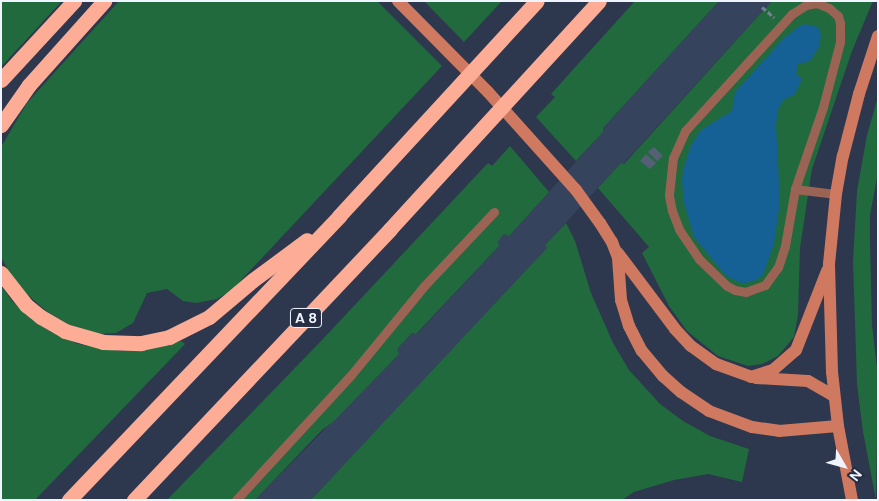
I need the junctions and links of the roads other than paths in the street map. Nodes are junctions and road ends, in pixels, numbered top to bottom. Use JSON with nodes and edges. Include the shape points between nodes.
{"nodes":[{"id":1,"x":74,"y":1,"type":"edge"},
{"id":2,"x":104,"y":1,"type":"edge"},
{"id":3,"x":398,"y":1,"type":"edge"},
{"id":4,"x":537,"y":1,"type":"edge"},
{"id":5,"x":600,"y":1,"type":"edge"},
{"id":6,"x":878,"y":36,"type":"edge"},
{"id":7,"x":1,"y":80,"type":"edge"},
{"id":8,"x":1,"y":125,"type":"edge"},
{"id":9,"x":795,"y":189,"type":"junction"},
{"id":10,"x":836,"y":194,"type":"junction"},
{"id":11,"x":494,"y":212,"type":"dead end"},
{"id":12,"x":339,"y":216,"type":"junction"},
{"id":13,"x":615,"y":249,"type":"junction"},
{"id":14,"x":830,"y":264,"type":"junction"},
{"id":15,"x":1,"y":274,"type":"edge"},
{"id":16,"x":751,"y":377,"type":"junction"},
{"id":17,"x":834,"y":396,"type":"junction"},
{"id":18,"x":838,"y":426,"type":"junction"},
{"id":19,"x":69,"y":500,"type":"edge"},
{"id":20,"x":134,"y":500,"type":"edge"},
{"id":21,"x":236,"y":500,"type":"edge"},
{"id":22,"x":852,"y":500,"type":"edge"}],
"edges":[{"from":1,"to":7,"type":"highway"},
{"from":2,"to":8,"type":"highway","via":[[41,70]]},
{"from":3,"to":13,"type":"main road","via":[[550,160],[589,208]]},
{"from":4,"to":12,"type":"highway"},
{"from":5,"to":20,"type":"highway","number":"A 8"},
{"from":6,"to":10,"type":"main road","via":[[850,124]]},
{"from":9,"to":9,"type":"lane","via":[[823,107],[840,42],[838,16],[817,3],[806,5],[792,14],[685,131],[673,158],[669,195],[679,229],[699,259],[727,286],[746,292],[765,285],[778,267]]},
{"from":9,"to":10,"type":"lane"},
{"from":10,"to":14,"type":"main road"},
{"from":11,"to":21,"type":"lane","via":[[424,286],[334,394]]},
{"from":12,"to":15,"type":"highway","via":[[209,317],[179,333],[150,342],[112,344],[65,331],[26,305]]},
{"from":12,"to":19,"type":"highway"},
{"from":13,"to":16,"type":"main road","via":[[675,329],[692,346],[716,364]]},
{"from":13,"to":18,"type":"main road","via":[[621,300],[630,326],[649,360],[681,392],[718,415],[752,427],[779,431]]},
{"from":14,"to":16,"type":"main road","via":[[796,350],[773,370]]},
{"from":14,"to":17,"type":"main road"},
{"from":16,"to":17,"type":"main road","via":[[808,380]]},
{"from":17,"to":18,"type":"main road"},
{"from":18,"to":22,"type":"main road"}]}
